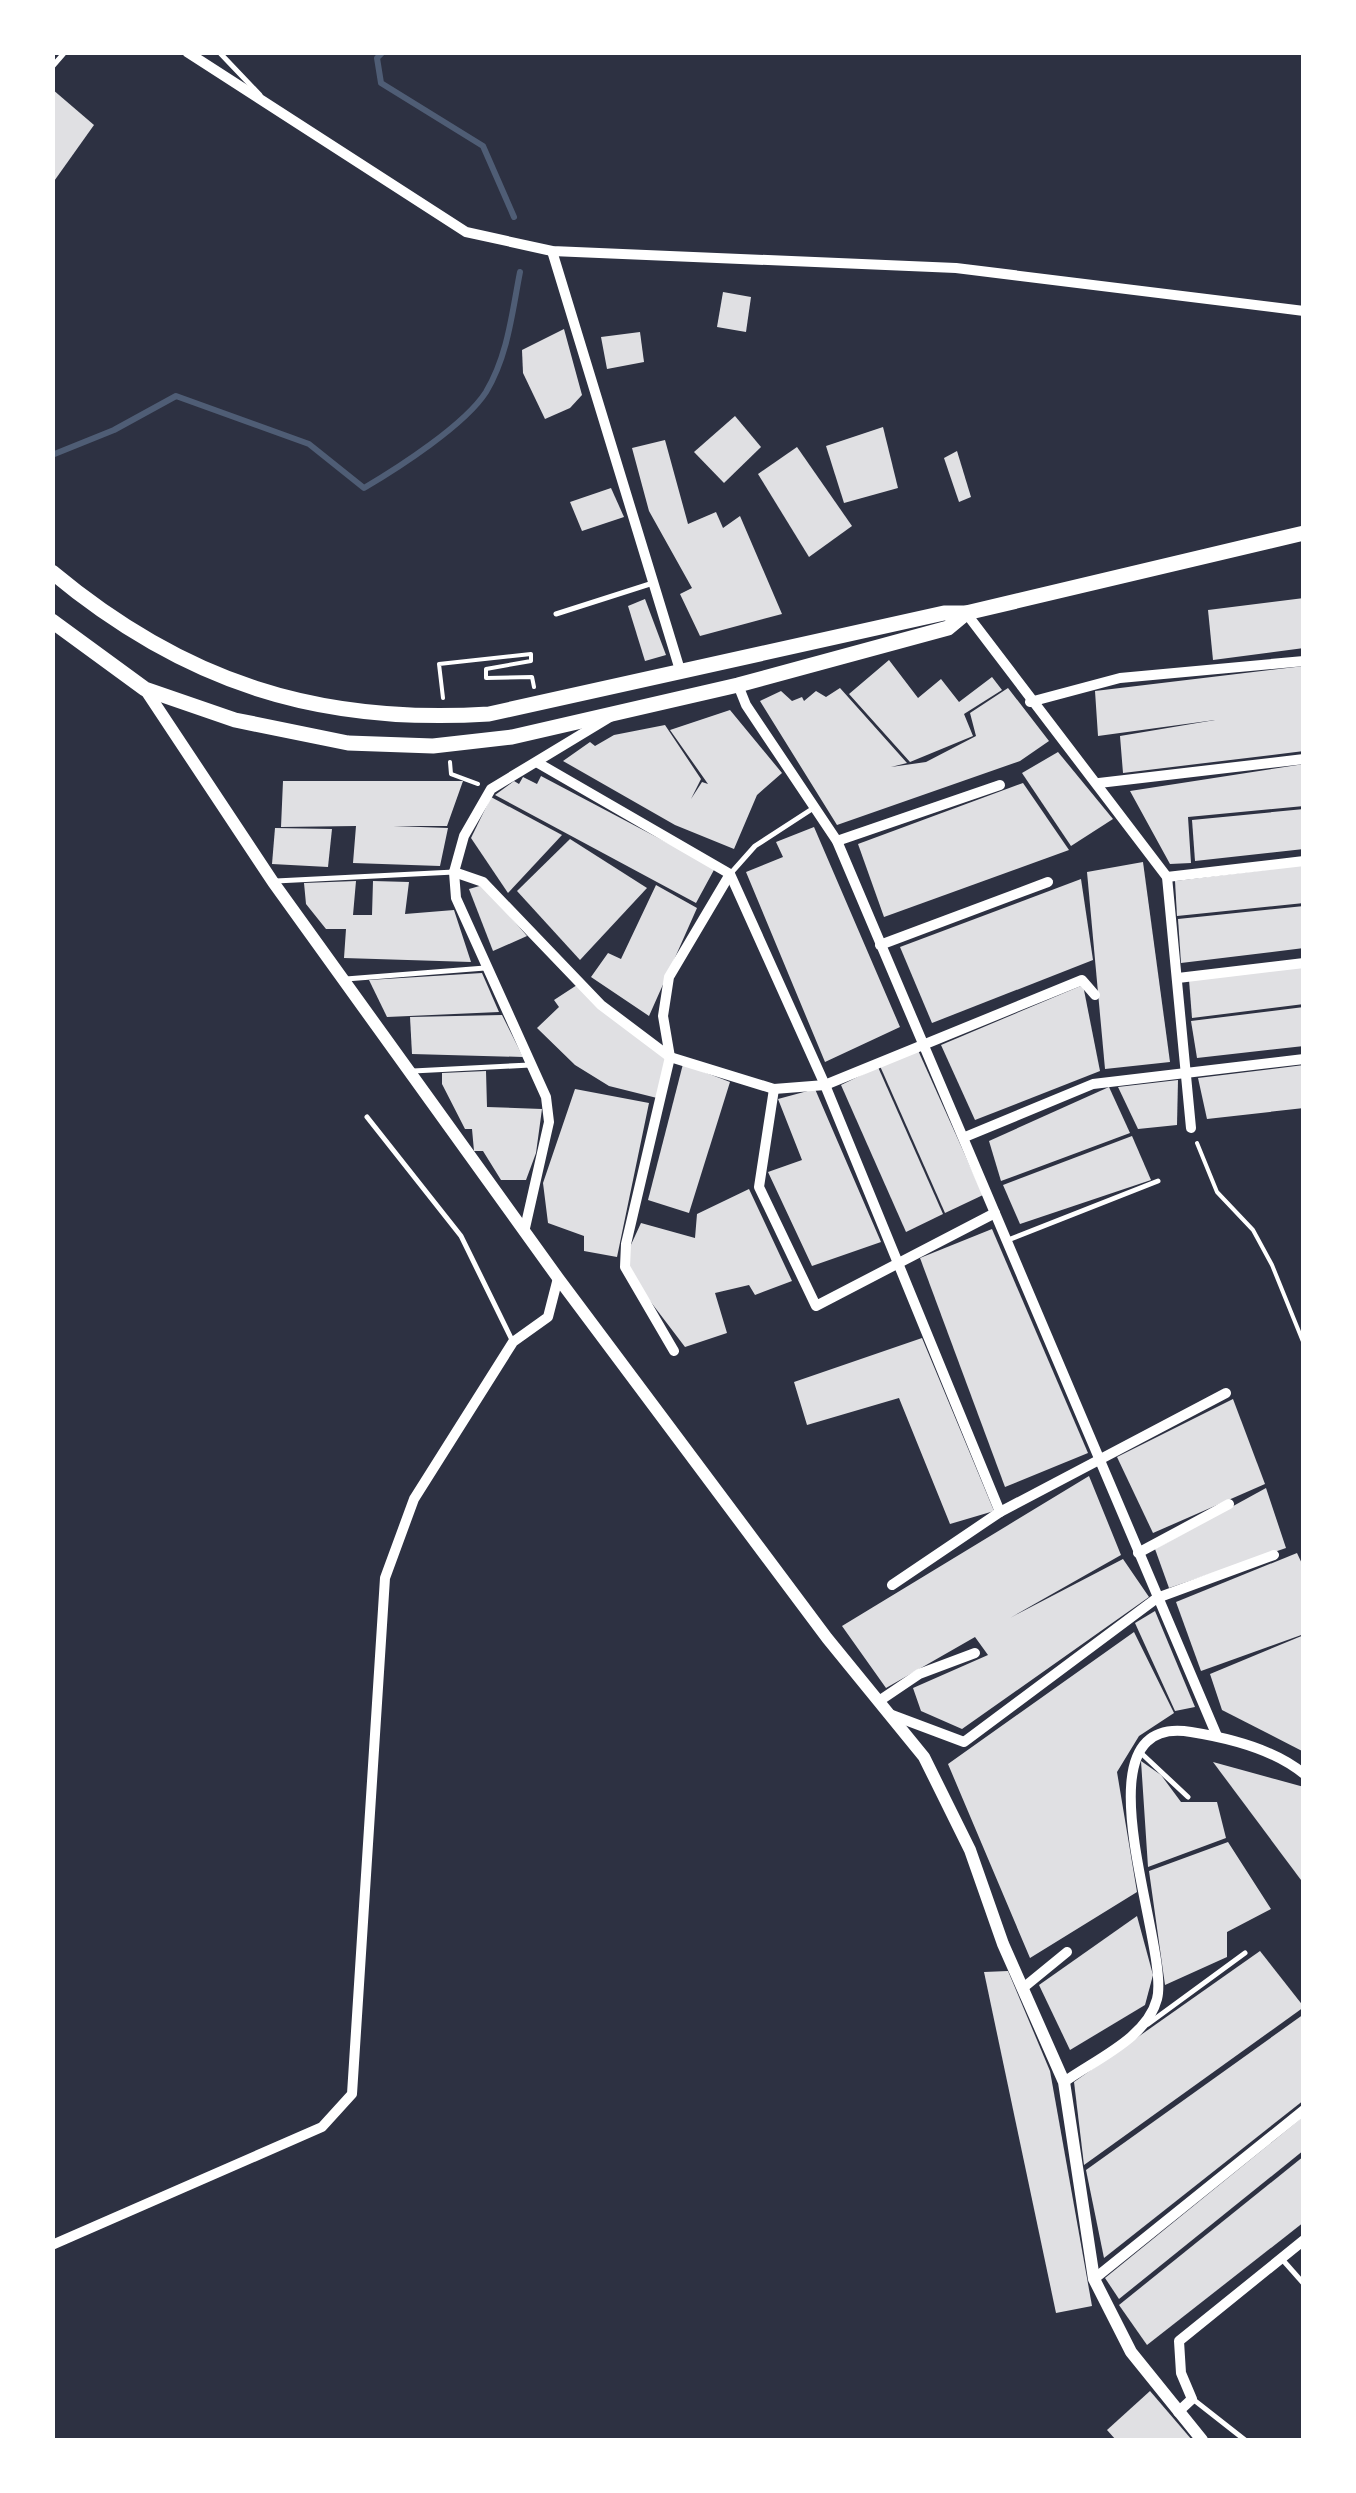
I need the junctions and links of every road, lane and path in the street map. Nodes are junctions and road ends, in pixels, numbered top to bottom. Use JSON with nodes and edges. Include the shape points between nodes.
{"nodes":[{"id":1,"x":65,"y":52,"type":"edge"},
{"id":2,"x":187,"y":52,"type":"edge"},
{"id":3,"x":220,"y":52,"type":"edge"},
{"id":4,"x":52,"y":68,"type":"edge"},
{"id":5,"x":272,"y":108,"type":"junction"},
{"id":6,"x":552,"y":251,"type":"junction"},
{"id":7,"x":1304,"y":311,"type":"edge"},
{"id":8,"x":1304,"y":533,"type":"edge"},
{"id":9,"x":52,"y":572,"type":"edge"},
{"id":10,"x":654,"y":582,"type":"junction"},
{"id":11,"x":966,"y":613,"type":"junction"},
{"id":12,"x":556,"y":614,"type":"dead end"},
{"id":13,"x":52,"y":621,"type":"edge"},
{"id":14,"x":1304,"y":662,"type":"edge"},
{"id":15,"x":680,"y":670,"type":"junction"},
{"id":16,"x":440,"y":674,"type":"dead end"},
{"id":17,"x":738,"y":686,"type":"junction"},
{"id":18,"x":146,"y":689,"type":"junction"},
{"id":19,"x":1030,"y":702,"type":"junction"},
{"id":20,"x":536,"y":703,"type":"junction"},
{"id":21,"x":618,"y":712,"type":"junction"},
{"id":22,"x":1304,"y":759,"type":"edge"},
{"id":23,"x":538,"y":763,"type":"junction"},
{"id":24,"x":452,"y":774,"type":"dead end"},
{"id":25,"x":1099,"y":783,"type":"junction"},
{"id":26,"x":1000,"y":785,"type":"dead end"},
{"id":27,"x":492,"y":789,"type":"junction"},
{"id":28,"x":815,"y":808,"type":"junction"},
{"id":29,"x":837,"y":841,"type":"junction"},
{"id":30,"x":1304,"y":861,"type":"edge"},
{"id":31,"x":454,"y":872,"type":"junction"},
{"id":32,"x":730,"y":874,"type":"junction"},
{"id":33,"x":1167,"y":877,"type":"junction"},
{"id":34,"x":273,"y":882,"type":"junction"},
{"id":35,"x":1048,"y":882,"type":"dead end"},
{"id":36,"x":880,"y":945,"type":"junction"},
{"id":37,"x":1304,"y":962,"type":"edge"},
{"id":38,"x":488,"y":967,"type":"junction"},
{"id":39,"x":1178,"y":978,"type":"junction"},
{"id":40,"x":343,"y":980,"type":"junction"},
{"id":41,"x":1094,"y":995,"type":"dead end"},
{"id":42,"x":924,"y":1044,"type":"junction"},
{"id":43,"x":670,"y":1057,"type":"junction"},
{"id":44,"x":1304,"y":1059,"type":"edge"},
{"id":45,"x":534,"y":1065,"type":"junction"},
{"id":46,"x":414,"y":1071,"type":"junction"},
{"id":47,"x":1183,"y":1075,"type":"junction"},
{"id":48,"x":825,"y":1085,"type":"junction"},
{"id":49,"x":774,"y":1089,"type":"junction"},
{"id":50,"x":367,"y":1117,"type":"dead end"},
{"id":51,"x":1191,"y":1128,"type":"joint"},
{"id":52,"x":965,"y":1137,"type":"junction"},
{"id":53,"x":1158,"y":1181,"type":"dead end"},
{"id":54,"x":996,"y":1213,"type":"junction"},
{"id":55,"x":525,"y":1228,"type":"junction"},
{"id":56,"x":1008,"y":1240,"type":"junction"},
{"id":57,"x":898,"y":1265,"type":"junction"},
{"id":58,"x":558,"y":1278,"type":"junction"},
{"id":59,"x":513,"y":1342,"type":"junction"},
{"id":60,"x":1304,"y":1344,"type":"edge"},
{"id":61,"x":674,"y":1352,"type":"dead end"},
{"id":62,"x":1226,"y":1393,"type":"dead end"},
{"id":63,"x":1097,"y":1459,"type":"junction"},
{"id":64,"x":1230,"y":1504,"type":"dead end"},
{"id":65,"x":1000,"y":1512,"type":"junction"},
{"id":66,"x":1138,"y":1553,"type":"junction"},
{"id":67,"x":1274,"y":1555,"type":"dead end"},
{"id":68,"x":892,"y":1585,"type":"dead end"},
{"id":69,"x":1157,"y":1598,"type":"junction"},
{"id":70,"x":975,"y":1654,"type":"dead end"},
{"id":71,"x":880,"y":1701,"type":"junction"},
{"id":72,"x":892,"y":1716,"type":"junction"},
{"id":73,"x":1217,"y":1736,"type":"junction"},
{"id":74,"x":1139,"y":1750,"type":"junction"},
{"id":75,"x":1304,"y":1774,"type":"edge"},
{"id":76,"x":1188,"y":1796,"type":"dead end"},
{"id":77,"x":1067,"y":1952,"type":"dead end"},
{"id":78,"x":1245,"y":1953,"type":"dead end"},
{"id":79,"x":1023,"y":1988,"type":"junction"},
{"id":80,"x":1148,"y":2024,"type":"junction"},
{"id":81,"x":1064,"y":2082,"type":"junction"},
{"id":82,"x":1304,"y":2110,"type":"edge"},
{"id":83,"x":1304,"y":2240,"type":"edge"},
{"id":84,"x":52,"y":2245,"type":"edge"},
{"id":85,"x":1281,"y":2258,"type":"junction"},
{"id":86,"x":1094,"y":2278,"type":"junction"},
{"id":87,"x":1304,"y":2284,"type":"edge"},
{"id":88,"x":1192,"y":2398,"type":"junction"},
{"id":89,"x":1178,"y":2412,"type":"junction"},
{"id":90,"x":1202,"y":2440,"type":"edge"},
{"id":91,"x":1245,"y":2440,"type":"edge"}],
"edges":[{"from":1,"to":4,"type":"lane"},
{"from":2,"to":5,"type":"street"},
{"from":3,"to":5,"type":"lane"},
{"from":5,"to":6,"type":"street","via":[[466,232]]},
{"from":6,"to":7,"type":"street","via":[[956,268]]},
{"from":6,"to":10,"type":"street"},
{"from":8,"to":11,"type":"main road"},
{"from":9,"to":20,"type":"main road","via":[[115,622],[190,665],[272,696],[363,715],[456,716]]},
{"from":10,"to":12,"type":"lane"},
{"from":10,"to":15,"type":"street"},
{"from":11,"to":15,"type":"main road"},
{"from":11,"to":17,"type":"main road","via":[[948,628]]},
{"from":11,"to":19,"type":"street"},
{"from":13,"to":18,"type":"main road"},
{"from":14,"to":19,"type":"street","via":[[1120,678]]},
{"from":15,"to":20,"type":"main road"},
{"from":16,"to":20,"type":"path","via":[[439,664],[531,654],[531,661],[486,669],[486,678],[532,677]]},
{"from":17,"to":21,"type":"main road"},
{"from":17,"to":28,"type":"street"},
{"from":18,"to":21,"type":"main road","via":[[235,720],[348,743],[433,746],[512,737]]},
{"from":18,"to":34,"type":"street"},
{"from":19,"to":25,"type":"street"},
{"from":21,"to":23,"type":"street"},
{"from":22,"to":25,"type":"street"},
{"from":23,"to":27,"type":"street"},
{"from":23,"to":32,"type":"street"},
{"from":24,"to":27,"type":"path"},
{"from":25,"to":33,"type":"street"},
{"from":26,"to":29,"type":"street"},
{"from":27,"to":31,"type":"street","via":[[464,836]]},
{"from":28,"to":29,"type":"street"},
{"from":28,"to":32,"type":"lane","via":[[755,846]]},
{"from":29,"to":36,"type":"street"},
{"from":30,"to":33,"type":"street"},
{"from":31,"to":34,"type":"lane"},
{"from":31,"to":38,"type":"street","via":[[456,898]]},
{"from":31,"to":43,"type":"street","via":[[483,882],[601,1005]]},
{"from":32,"to":43,"type":"street","via":[[669,977],[662,1016]]},
{"from":32,"to":48,"type":"street"},
{"from":33,"to":39,"type":"street"},
{"from":34,"to":40,"type":"street"},
{"from":35,"to":36,"type":"street"},
{"from":36,"to":42,"type":"street"},
{"from":37,"to":39,"type":"street"},
{"from":38,"to":40,"type":"lane"},
{"from":38,"to":45,"type":"street"},
{"from":39,"to":47,"type":"street"},
{"from":40,"to":46,"type":"street"},
{"from":41,"to":42,"type":"street","via":[[1082,980]]},
{"from":42,"to":48,"type":"street"},
{"from":42,"to":52,"type":"street"},
{"from":43,"to":49,"type":"street"},
{"from":43,"to":61,"type":"street","via":[[625,1267]]},
{"from":44,"to":47,"type":"street"},
{"from":45,"to":46,"type":"lane"},
{"from":45,"to":55,"type":"street","via":[[549,1122]]},
{"from":46,"to":55,"type":"street"},
{"from":47,"to":51,"type":"street"},
{"from":47,"to":52,"type":"street","via":[[1093,1084]]},
{"from":48,"to":49,"type":"street"},
{"from":48,"to":57,"type":"street"},
{"from":49,"to":57,"type":"street","via":[[759,1186],[816,1306]]},
{"from":50,"to":59,"type":"lane","via":[[462,1236]]},
{"from":51,"to":60,"type":"path","via":[[1217,1192],[1253,1230],[1272,1265]]},
{"from":52,"to":54,"type":"street"},
{"from":53,"to":56,"type":"lane"},
{"from":54,"to":56,"type":"street"},
{"from":54,"to":57,"type":"street"},
{"from":55,"to":58,"type":"street"},
{"from":56,"to":63,"type":"street"},
{"from":57,"to":65,"type":"street"},
{"from":58,"to":59,"type":"street","via":[[548,1316]]},
{"from":58,"to":71,"type":"street"},
{"from":59,"to":84,"type":"street","via":[[414,1499],[386,1578],[352,2094],[322,2127]]},
{"from":62,"to":63,"type":"street"},
{"from":63,"to":65,"type":"street"},
{"from":63,"to":66,"type":"street"},
{"from":64,"to":66,"type":"street"},
{"from":65,"to":68,"type":"street"},
{"from":66,"to":69,"type":"street"},
{"from":67,"to":69,"type":"street"},
{"from":69,"to":72,"type":"street","via":[[964,1742]]},
{"from":69,"to":73,"type":"street"},
{"from":70,"to":71,"type":"street","via":[[920,1674]]},
{"from":71,"to":72,"type":"street"},
{"from":72,"to":79,"type":"street","via":[[924,1757],[962,1834]]},
{"from":73,"to":74,"type":"street","via":[[1182,1730],[1155,1736]]},
{"from":73,"to":75,"type":"street","via":[[1288,1760]]},
{"from":74,"to":76,"type":"lane"},
{"from":74,"to":80,"type":"street","via":[[1128,1787],[1160,1965]]},
{"from":77,"to":79,"type":"street"},
{"from":78,"to":80,"type":"lane"},
{"from":79,"to":81,"type":"street"},
{"from":80,"to":81,"type":"street"},
{"from":81,"to":86,"type":"street"},
{"from":82,"to":86,"type":"street"},
{"from":83,"to":85,"type":"street"},
{"from":85,"to":87,"type":"lane"},
{"from":85,"to":88,"type":"street","via":[[1179,2341],[1181,2373]]},
{"from":86,"to":89,"type":"street","via":[[1131,2352]]},
{"from":88,"to":89,"type":"street"},
{"from":88,"to":91,"type":"lane"},
{"from":89,"to":90,"type":"street"}]}
